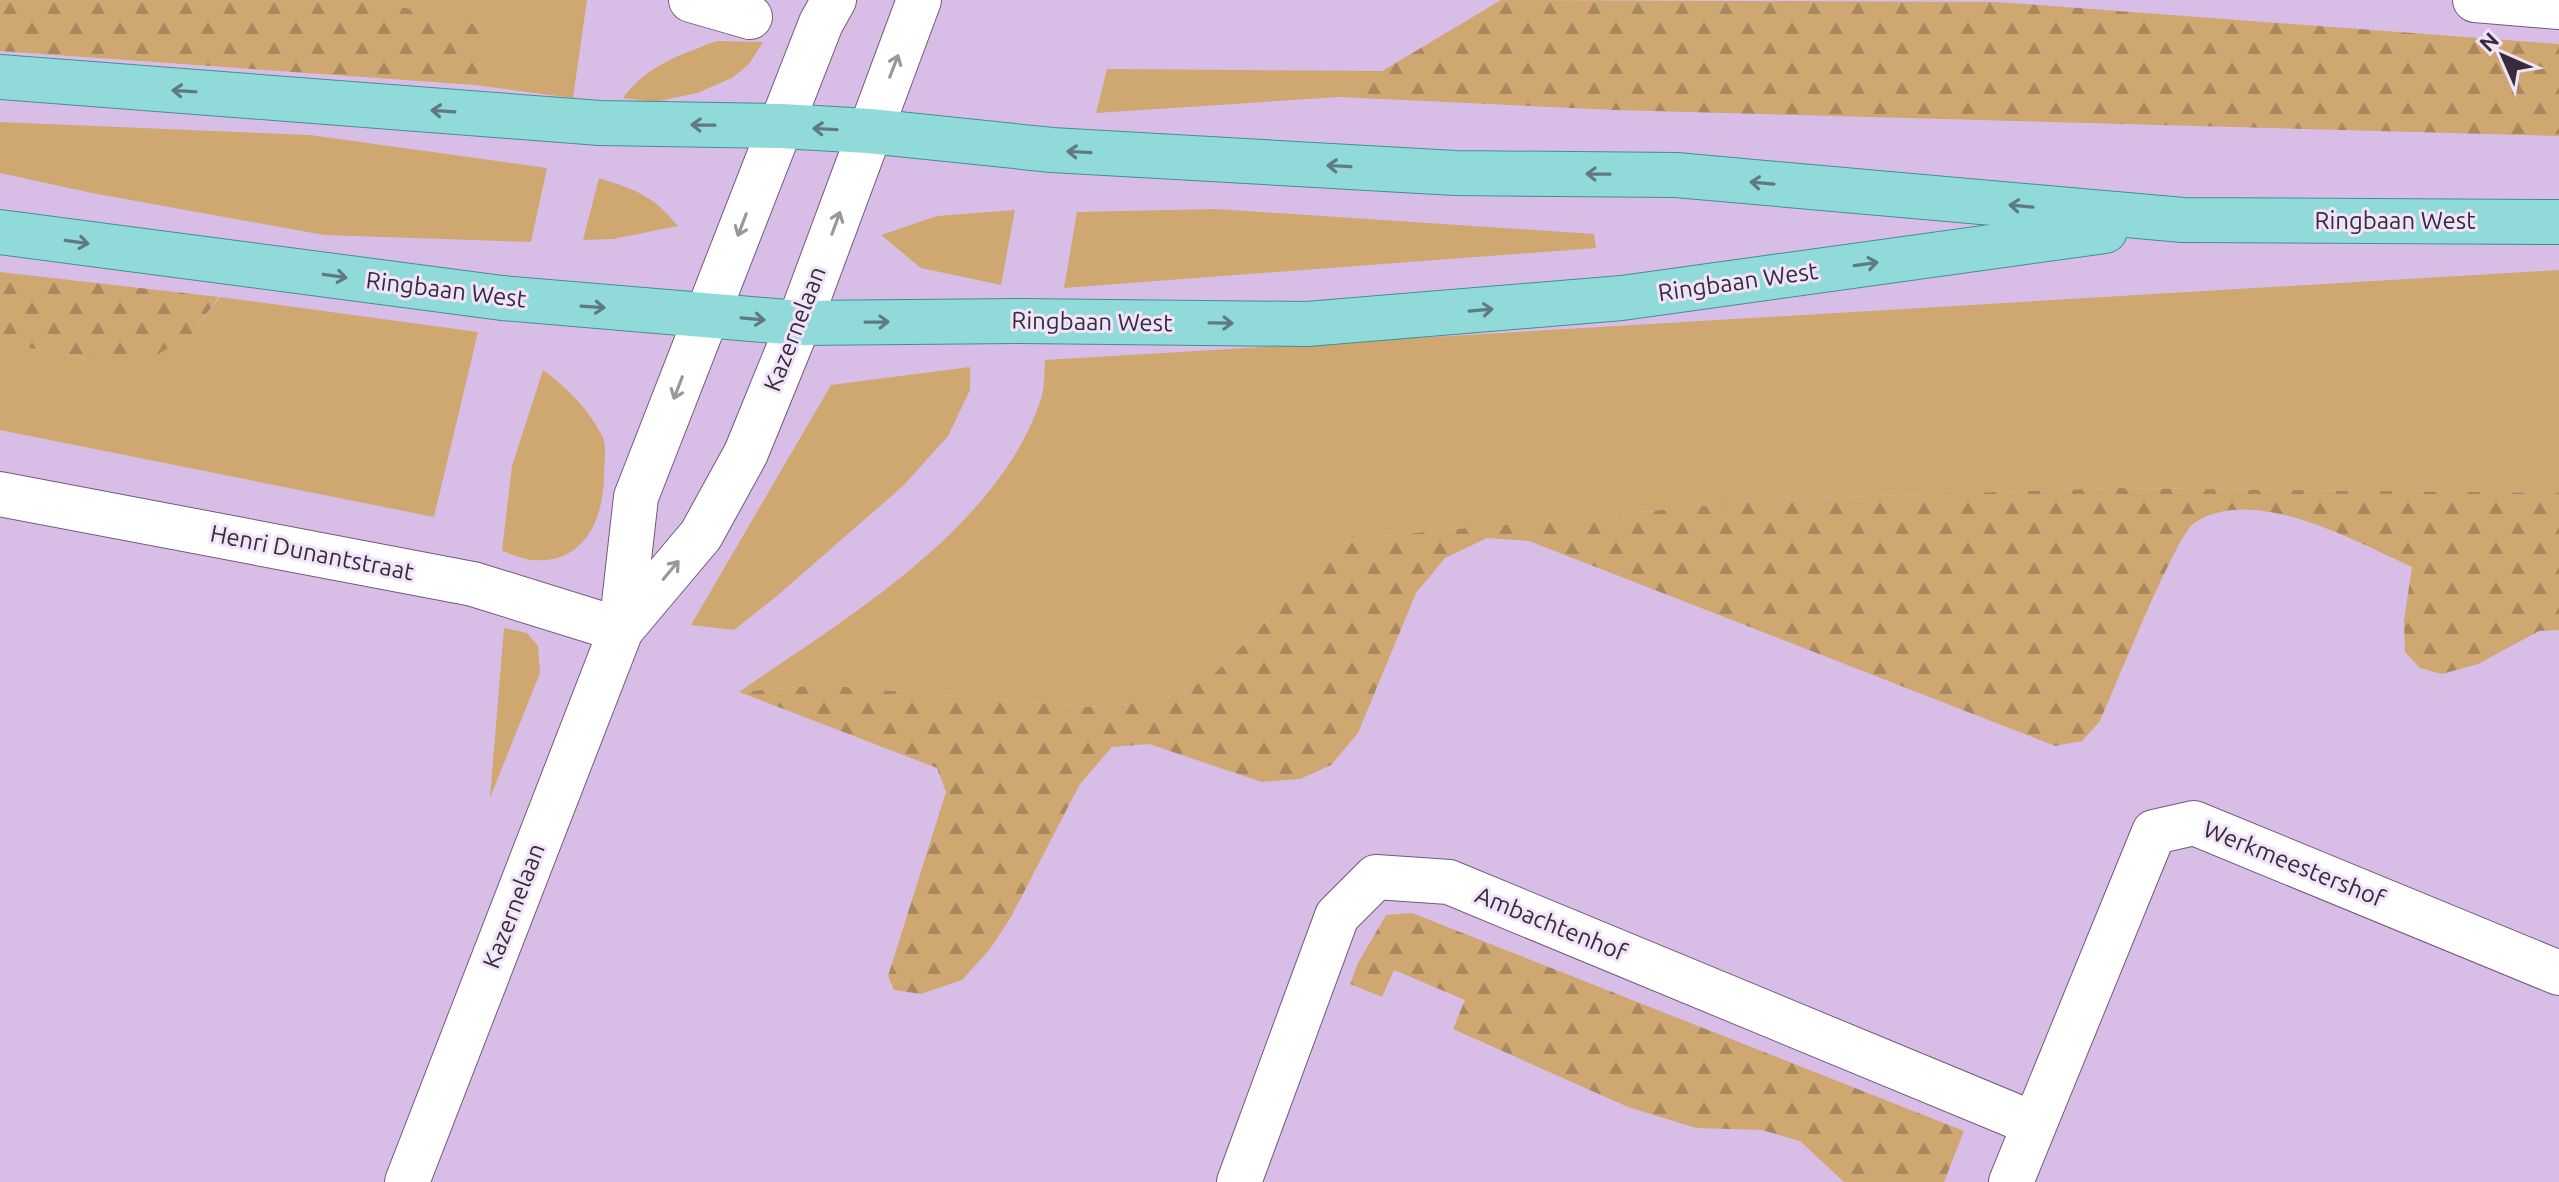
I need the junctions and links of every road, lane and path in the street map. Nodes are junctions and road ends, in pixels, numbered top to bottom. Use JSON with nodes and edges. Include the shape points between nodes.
{"nodes":[{"id":1,"x":691,"y":0,"type":"edge"},
{"id":2,"x":834,"y":0,"type":"edge"},
{"id":3,"x":919,"y":0,"type":"edge"},
{"id":4,"x":2475,"y":0,"type":"edge"},
{"id":5,"x":2559,"y":7,"type":"edge"},
{"id":6,"x":750,"y":17,"type":"dead end"},
{"id":7,"x":0,"y":77,"type":"edge"},
{"id":8,"x":781,"y":126,"type":"junction"},
{"id":9,"x":869,"y":131,"type":"junction"},
{"id":10,"x":2183,"y":220,"type":"junction"},
{"id":11,"x":2559,"y":222,"type":"edge"},
{"id":12,"x":0,"y":232,"type":"edge"},
{"id":13,"x":707,"y":316,"type":"junction"},
{"id":14,"x":799,"y":323,"type":"junction"},
{"id":15,"x":0,"y":494,"type":"edge"},
{"id":16,"x":621,"y":630,"type":"junction"},
{"id":17,"x":2559,"y":973,"type":"edge"},
{"id":18,"x":2034,"y":1124,"type":"junction"},
{"id":19,"x":407,"y":1182,"type":"edge"},
{"id":20,"x":1239,"y":1182,"type":"edge"},
{"id":21,"x":2011,"y":1182,"type":"edge"}],
"edges":[{"from":1,"to":6,"type":"street"},
{"from":2,"to":8,"type":"street","name":"Kazernelaan"},
{"from":9,"to":3,"type":"street","name":"Kazernelaan","one_way":true},
{"from":4,"to":5,"type":"street"},
{"from":8,"to":7,"type":"main road","name":"Ringbaan West","one_way":true,"via":[[600,123]]},
{"from":9,"to":8,"type":"main road","name":"Ringbaan West","one_way":true},
{"from":8,"to":13,"type":"street","name":"Kazernelaan","one_way":true},
{"from":10,"to":9,"type":"main road","name":"Ringbaan West","one_way":true,"via":[[1676,175],[1425,171],[1052,150]]},
{"from":14,"to":9,"type":"street","name":"Kazernelaan","one_way":true},
{"from":10,"to":11,"type":"main road","name":"Ringbaan West"},
{"from":14,"to":10,"type":"main road","name":"Ringbaan West","one_way":true,"via":[[1307,324],[1622,298]]},
{"from":12,"to":13,"type":"main road","name":"Ringbaan West","one_way":true,"via":[[502,298]]},
{"from":13,"to":14,"type":"main road","name":"Ringbaan West","one_way":true},
{"from":13,"to":16,"type":"street","name":"Kazernelaan","one_way":true,"via":[[636,497]]},
{"from":16,"to":14,"type":"street","name":"Kazernelaan","one_way":true,"via":[[701,535],[746,453]]},
{"from":15,"to":16,"type":"street","name":"Henri Dunantstraat","via":[[473,584]]},
{"from":16,"to":19,"type":"street","name":"Kazernelaan"},
{"from":17,"to":18,"type":"street","name":"Werkmeestershof","via":[[2194,823],[2154,832]]},
{"from":18,"to":20,"type":"street","name":"Ambachtenhof","via":[[1449,882],[1376,877],[1337,916]]},
{"from":18,"to":21,"type":"street","name":"Werkmeestershof"}]}
